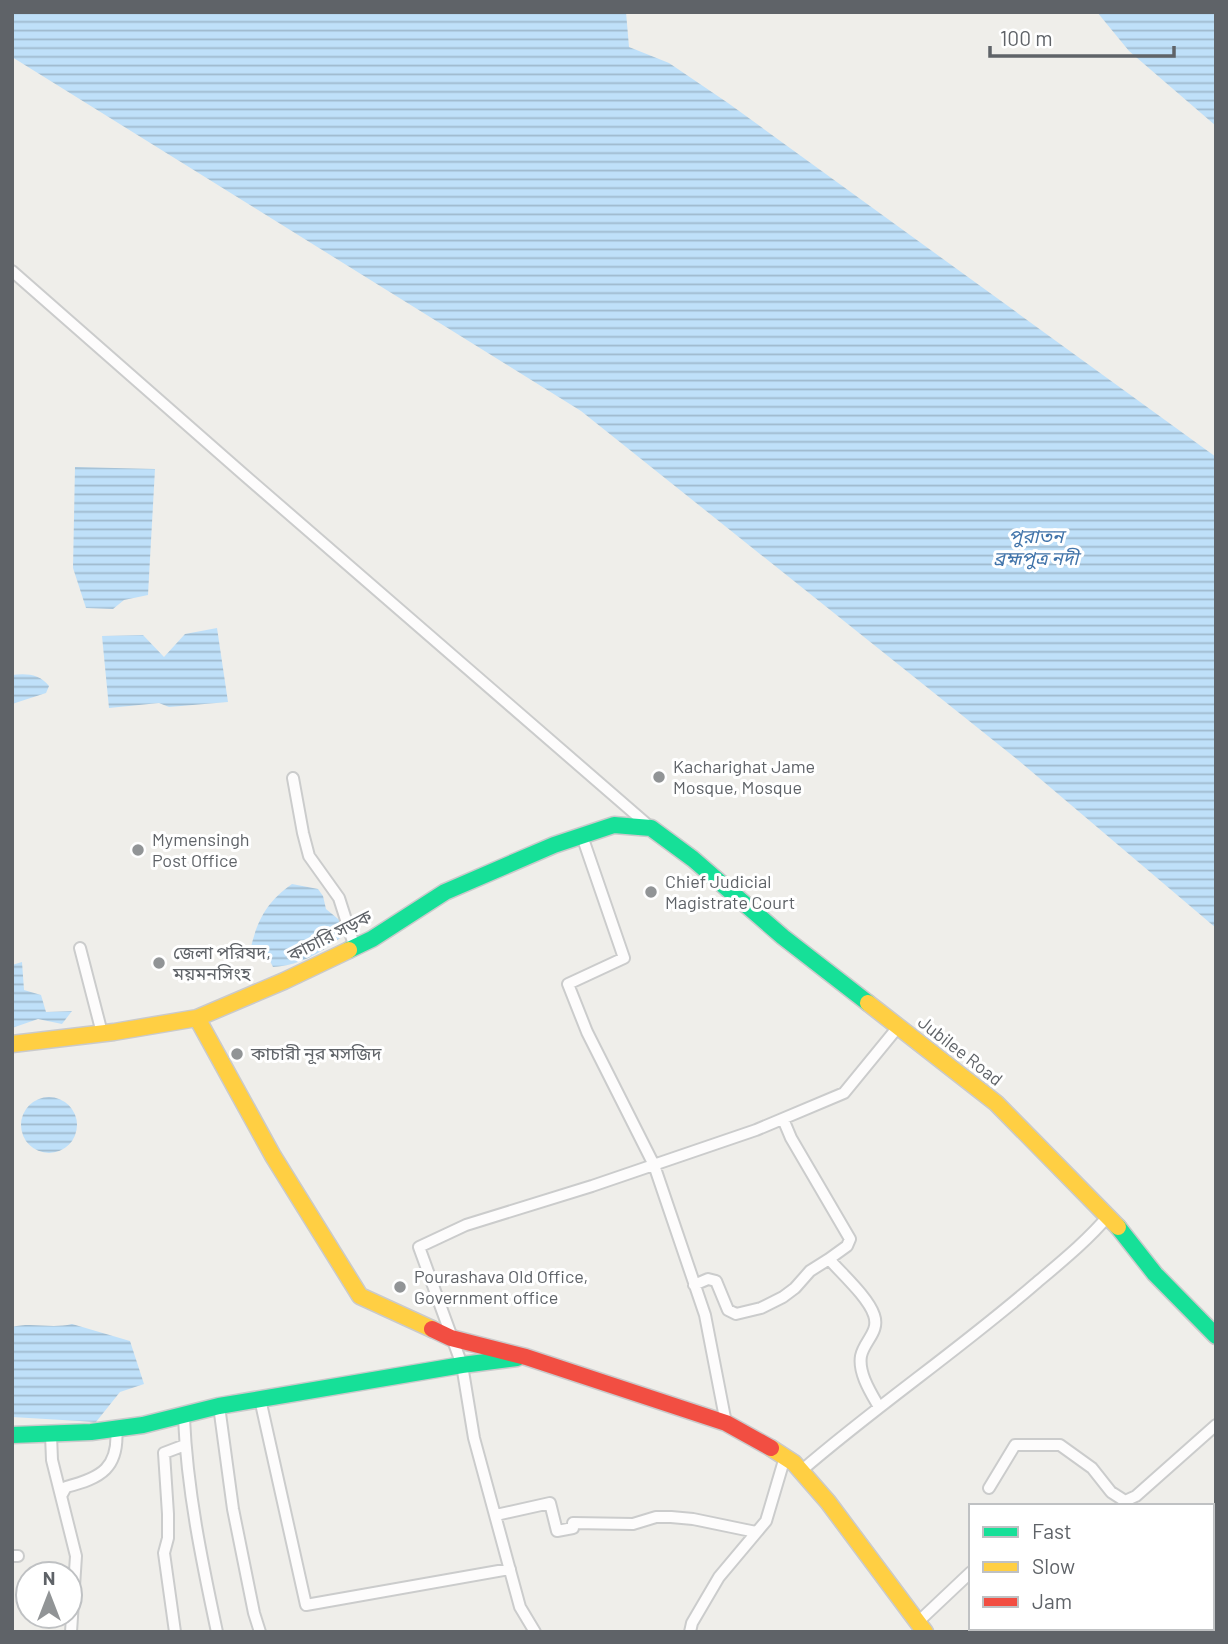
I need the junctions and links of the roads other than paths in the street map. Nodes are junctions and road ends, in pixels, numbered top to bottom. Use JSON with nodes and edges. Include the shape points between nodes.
{"nodes":[{"id":1,"x":12,"y":271,"type":"edge"},
{"id":2,"x":293,"y":778,"type":"dead end"},
{"id":3,"x":651,"y":828,"type":"junction"},
{"id":4,"x":582,"y":836,"type":"junction"},
{"id":5,"x":80,"y":948,"type":"dead end"},
{"id":6,"x":355,"y":948,"type":"junction"},
{"id":7,"x":197,"y":1018,"type":"junction"},
{"id":8,"x":898,"y":1027,"type":"junction"},
{"id":9,"x":102,"y":1033,"type":"junction"},
{"id":10,"x":12,"y":1044,"type":"edge"},
{"id":11,"x":783,"y":1119,"type":"junction"},
{"id":12,"x":654,"y":1165,"type":"junction"},
{"id":13,"x":1109,"y":1216,"type":"junction"},
{"id":14,"x":829,"y":1259,"type":"junction"},
{"id":15,"x":694,"y":1285,"type":"junction"},
{"id":16,"x":1216,"y":1336,"type":"edge"},
{"id":17,"x":451,"y":1338,"type":"junction"},
{"id":18,"x":526,"y":1357,"type":"junction"},
{"id":19,"x":462,"y":1365,"type":"junction"},
{"id":20,"x":260,"y":1399,"type":"junction"},
{"id":21,"x":219,"y":1406,"type":"junction"},
{"id":22,"x":879,"y":1407,"type":"junction"},
{"id":23,"x":184,"y":1418,"type":"junction"},
{"id":24,"x":726,"y":1423,"type":"junction"},
{"id":25,"x":1216,"y":1425,"type":"edge"},
{"id":26,"x":116,"y":1427,"type":"junction"},
{"id":27,"x":12,"y":1435,"type":"edge"},
{"id":28,"x":51,"y":1435,"type":"junction"},
{"id":29,"x":185,"y":1445,"type":"junction"},
{"id":30,"x":785,"y":1457,"type":"junction"},
{"id":31,"x":801,"y":1471,"type":"junction"},
{"id":32,"x":989,"y":1488,"type":"dead end"},
{"id":33,"x":61,"y":1496,"type":"junction"},
{"id":34,"x":496,"y":1515,"type":"junction"},
{"id":35,"x":756,"y":1532,"type":"junction"},
{"id":36,"x":510,"y":1569,"type":"junction"},
{"id":37,"x":969,"y":1574,"type":"edge"},
{"id":38,"x":921,"y":1628,"type":"edge"},
{"id":39,"x":71,"y":1632,"type":"edge"},
{"id":40,"x":175,"y":1632,"type":"edge"},
{"id":41,"x":218,"y":1632,"type":"edge"},
{"id":42,"x":260,"y":1632,"type":"edge"},
{"id":43,"x":535,"y":1632,"type":"edge"},
{"id":44,"x":690,"y":1632,"type":"edge"}],
"edges":[{"from":1,"to":3,"type":"street"},
{"from":2,"to":6,"type":"street","via":[[309,856],[339,898]]},
{"from":3,"to":4,"type":"street","name":"কাচারি সড়ক","via":[[614,825]]},
{"from":3,"to":8,"type":"street","name":"Jubilee Road"},
{"from":4,"to":6,"type":"street","name":"কাচারি সড়ক","via":[[445,892]]},
{"from":4,"to":12,"type":"street","via":[[624,958],[568,984]]},
{"from":5,"to":9,"type":"street"},
{"from":6,"to":7,"type":"street","name":"কাচারি সড়ক"},
{"from":7,"to":9,"type":"street","name":"কাচারি সড়ক"},
{"from":7,"to":17,"type":"street","via":[[273,1156],[360,1296]]},
{"from":8,"to":11,"type":"street","via":[[844,1093]]},
{"from":8,"to":13,"type":"street","name":"Jubilee Road","via":[[996,1103]]},
{"from":9,"to":10,"type":"street","name":"কাচারি সড়ক"},
{"from":11,"to":12,"type":"street"},
{"from":11,"to":14,"type":"street","via":[[850,1239]]},
{"from":12,"to":15,"type":"street"},
{"from":12,"to":17,"type":"street","via":[[466,1225],[419,1247]]},
{"from":13,"to":16,"type":"street","name":"Jubilee Road","via":[[1155,1274]]},
{"from":13,"to":22,"type":"street","via":[[983,1329]]},
{"from":14,"to":15,"type":"street","via":[[783,1297],[736,1314],[728,1310],[716,1281]]},
{"from":14,"to":22,"type":"street","via":[[875,1316],[875,1330],[861,1361]]},
{"from":15,"to":24,"type":"street","via":[[705,1315]]},
{"from":17,"to":18,"type":"street"},
{"from":17,"to":19,"type":"street"},
{"from":18,"to":19,"type":"street"},
{"from":18,"to":24,"type":"street"},
{"from":19,"to":20,"type":"street"},
{"from":19,"to":34,"type":"street","via":[[474,1438]]},
{"from":20,"to":21,"type":"street"},
{"from":20,"to":36,"type":"street","via":[[306,1605]]},
{"from":21,"to":23,"type":"street"},
{"from":21,"to":42,"type":"street","via":[[233,1510]]},
{"from":22,"to":31,"type":"street"},
{"from":23,"to":26,"type":"street"},
{"from":23,"to":29,"type":"street"},
{"from":24,"to":30,"type":"street"},
{"from":25,"to":32,"type":"street","via":[[1125,1501],[1111,1492],[1093,1468],[1060,1445],[1015,1445]]},
{"from":26,"to":28,"type":"street"},
{"from":26,"to":33,"type":"street","via":[[116,1452],[106,1468],[96,1478],[66,1487]]},
{"from":27,"to":28,"type":"street"},
{"from":28,"to":33,"type":"street"},
{"from":29,"to":40,"type":"street","via":[[164,1452],[168,1538],[164,1553]]},
{"from":29,"to":41,"type":"street","via":[[203,1569]]},
{"from":30,"to":31,"type":"street"},
{"from":30,"to":35,"type":"street","via":[[766,1521]]},
{"from":31,"to":38,"type":"street"},
{"from":33,"to":39,"type":"street","via":[[76,1556]]},
{"from":34,"to":35,"type":"street","via":[[550,1503],[557,1531],[573,1528],[573,1524],[633,1524],[671,1517]]},
{"from":34,"to":36,"type":"street"},
{"from":35,"to":44,"type":"street","via":[[719,1577]]},
{"from":36,"to":43,"type":"street","via":[[520,1607]]},
{"from":37,"to":38,"type":"street"}]}
